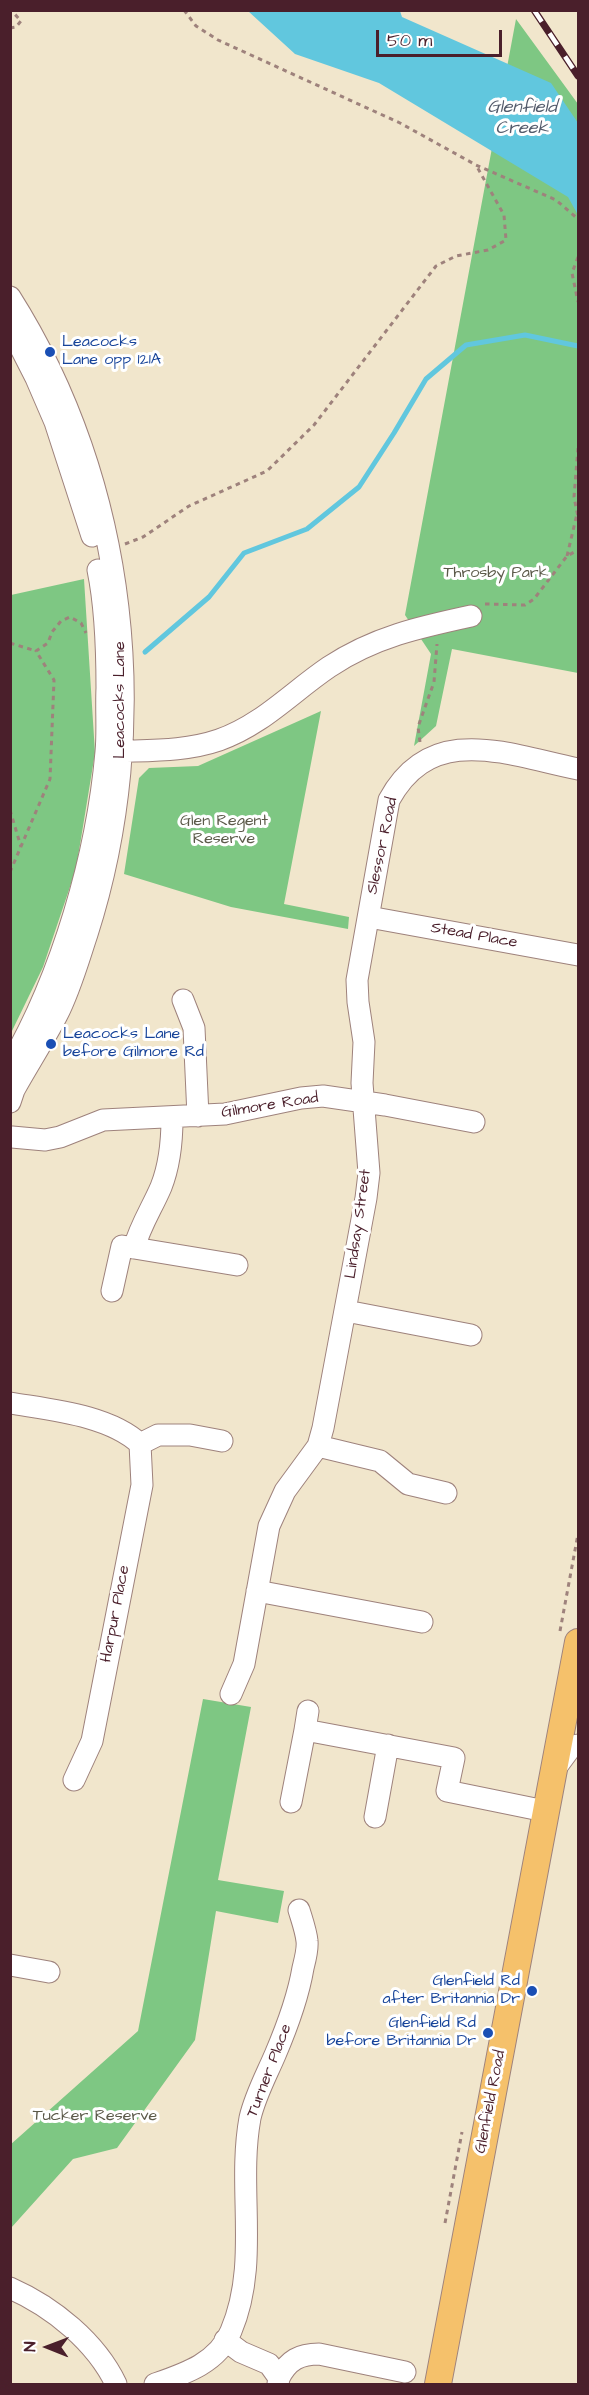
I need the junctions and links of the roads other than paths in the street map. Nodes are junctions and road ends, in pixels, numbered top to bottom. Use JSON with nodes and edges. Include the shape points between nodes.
{"nodes":[{"id":1,"x":10,"y":297,"type":"edge"},
{"id":2,"x":10,"y":327,"type":"edge"},
{"id":3,"x":476,"y":610,"type":"road end"},
{"id":4,"x":114,"y":752,"type":"junction"},
{"id":5,"x":579,"y":769,"type":"edge"},
{"id":6,"x":369,"y":917,"type":"junction"},
{"id":7,"x":579,"y":955,"type":"edge"},
{"id":8,"x":183,"y":1000,"type":"dead end"},
{"id":9,"x":10,"y":1065,"type":"edge"},
{"id":10,"x":363,"y":1101,"type":"junction"},
{"id":11,"x":10,"y":1102,"type":"edge"},
{"id":12,"x":198,"y":1116,"type":"junction"},
{"id":13,"x":172,"y":1118,"type":"junction"},
{"id":14,"x":474,"y":1122,"type":"dead end"},
{"id":15,"x":11,"y":1132,"type":"edge"},
{"id":16,"x":134,"y":1248,"type":"junction"},
{"id":17,"x":237,"y":1266,"type":"dead end"},
{"id":18,"x":112,"y":1291,"type":"dead end"},
{"id":19,"x":346,"y":1311,"type":"junction"},
{"id":20,"x":471,"y":1335,"type":"dead end"},
{"id":21,"x":10,"y":1403,"type":"edge"},
{"id":22,"x":222,"y":1441,"type":"dead end"},
{"id":23,"x":140,"y":1444,"type":"junction"},
{"id":24,"x":318,"y":1446,"type":"junction"},
{"id":25,"x":446,"y":1493,"type":"dead end"},
{"id":26,"x":257,"y":1591,"type":"junction"},
{"id":27,"x":422,"y":1622,"type":"dead end"},
{"id":28,"x":579,"y":1642,"type":"edge"},
{"id":29,"x":231,"y":1694,"type":"dead end"},
{"id":30,"x":388,"y":1745,"type":"junction"},
{"id":31,"x":579,"y":1745,"type":"edge"},
{"id":32,"x":553,"y":1771,"type":"junction"},
{"id":33,"x":74,"y":1780,"type":"dead end"},
{"id":34,"x":291,"y":1802,"type":"dead end"},
{"id":35,"x":545,"y":1811,"type":"junction"},
{"id":36,"x":375,"y":1817,"type":"dead end"},
{"id":37,"x":299,"y":1910,"type":"dead end"},
{"id":38,"x":10,"y":1965,"type":"edge"},
{"id":39,"x":49,"y":1972,"type":"dead end"},
{"id":40,"x":10,"y":2288,"type":"edge"},
{"id":41,"x":225,"y":2340,"type":"junction"},
{"id":42,"x":405,"y":2372,"type":"dead end"},
{"id":43,"x":278,"y":2381,"type":"edge"},
{"id":44,"x":116,"y":2385,"type":"edge"},
{"id":45,"x":155,"y":2385,"type":"edge"},
{"id":46,"x":438,"y":2385,"type":"edge"}],
"edges":[{"from":1,"to":4,"type":"street","name":"Leacocks Lane","via":[[39,346],[70,414],[109,549],[120,624]]},
{"from":2,"to":4,"type":"street","name":"Leacocks Lane","via":[[55,422],[90,528],[100,580]]},
{"from":3,"to":4,"type":"street","via":[[389,636],[360,650],[331,666],[251,726],[219,740],[191,747]]},
{"from":4,"to":9,"type":"street","name":"Leacocks Lane","via":[[80,895],[41,1005]]},
{"from":4,"to":11,"type":"street","name":"Leacocks Lane","via":[[111,844],[91,922],[57,1014]]},
{"from":5,"to":6,"type":"street","name":"Slessor Road","via":[[474,749],[454,749],[423,761],[399,783],[389,800]]},
{"from":6,"to":7,"type":"street","name":"Stead Place"},
{"from":6,"to":10,"type":"street","name":"Slessor Road","via":[[357,980],[364,1042]]},
{"from":8,"to":12,"type":"street","via":[[194,1028]]},
{"from":10,"to":12,"type":"street","name":"Gilmore Road","via":[[323,1096]]},
{"from":10,"to":14,"type":"street","name":"Gilmore Road"},
{"from":10,"to":19,"type":"street","name":"Lindsay Street","via":[[369,1173]]},
{"from":12,"to":13,"type":"street","name":"Gilmore Road"},
{"from":13,"to":15,"type":"street","name":"Gilmore Road","via":[[102,1120],[45,1140]]},
{"from":13,"to":16,"type":"street","via":[[172,1137],[161,1186]]},
{"from":16,"to":17,"type":"street"},
{"from":16,"to":18,"type":"street","via":[[122,1246]]},
{"from":19,"to":20,"type":"street"},
{"from":19,"to":24,"type":"street","name":"Lindsay Street"},
{"from":21,"to":23,"type":"street","via":[[74,1414],[115,1428]]},
{"from":22,"to":23,"type":"street","via":[[158,1435]]},
{"from":23,"to":33,"type":"street","name":"Harpur Place","via":[[142,1485],[92,1741]]},
{"from":24,"to":25,"type":"street","via":[[380,1461],[408,1484]]},
{"from":24,"to":26,"type":"street","name":"Lindsay Street","via":[[276,1508]]},
{"from":26,"to":27,"type":"street"},
{"from":26,"to":29,"type":"street","name":"Lindsay Street","via":[[244,1664]]},
{"from":28,"to":32,"type":"main road","name":"Glenfield Road"},
{"from":30,"to":34,"type":"street","via":[[307,1721]]},
{"from":30,"to":35,"type":"street","via":[[454,1758],[447,1791]]},
{"from":30,"to":36,"type":"street"},
{"from":31,"to":32,"type":"street","via":[[572,1746]]},
{"from":32,"to":35,"type":"main road","name":"Glenfield Road"},
{"from":35,"to":46,"type":"main road","name":"Glenfield Road"},
{"from":37,"to":41,"type":"street","name":"Turner Place","via":[[308,1943],[289,2021],[251,2116],[246,2150],[248,2242],[237,2314]]},
{"from":38,"to":39,"type":"street"},
{"from":40,"to":44,"type":"street","via":[[70,2326],[90,2345]]},
{"from":41,"to":43,"type":"street","via":[[269,2364]]},
{"from":41,"to":45,"type":"street","name":"Turner Place","via":[[206,2362]]},
{"from":42,"to":43,"type":"street","via":[[311,2354],[288,2363]]}]}
